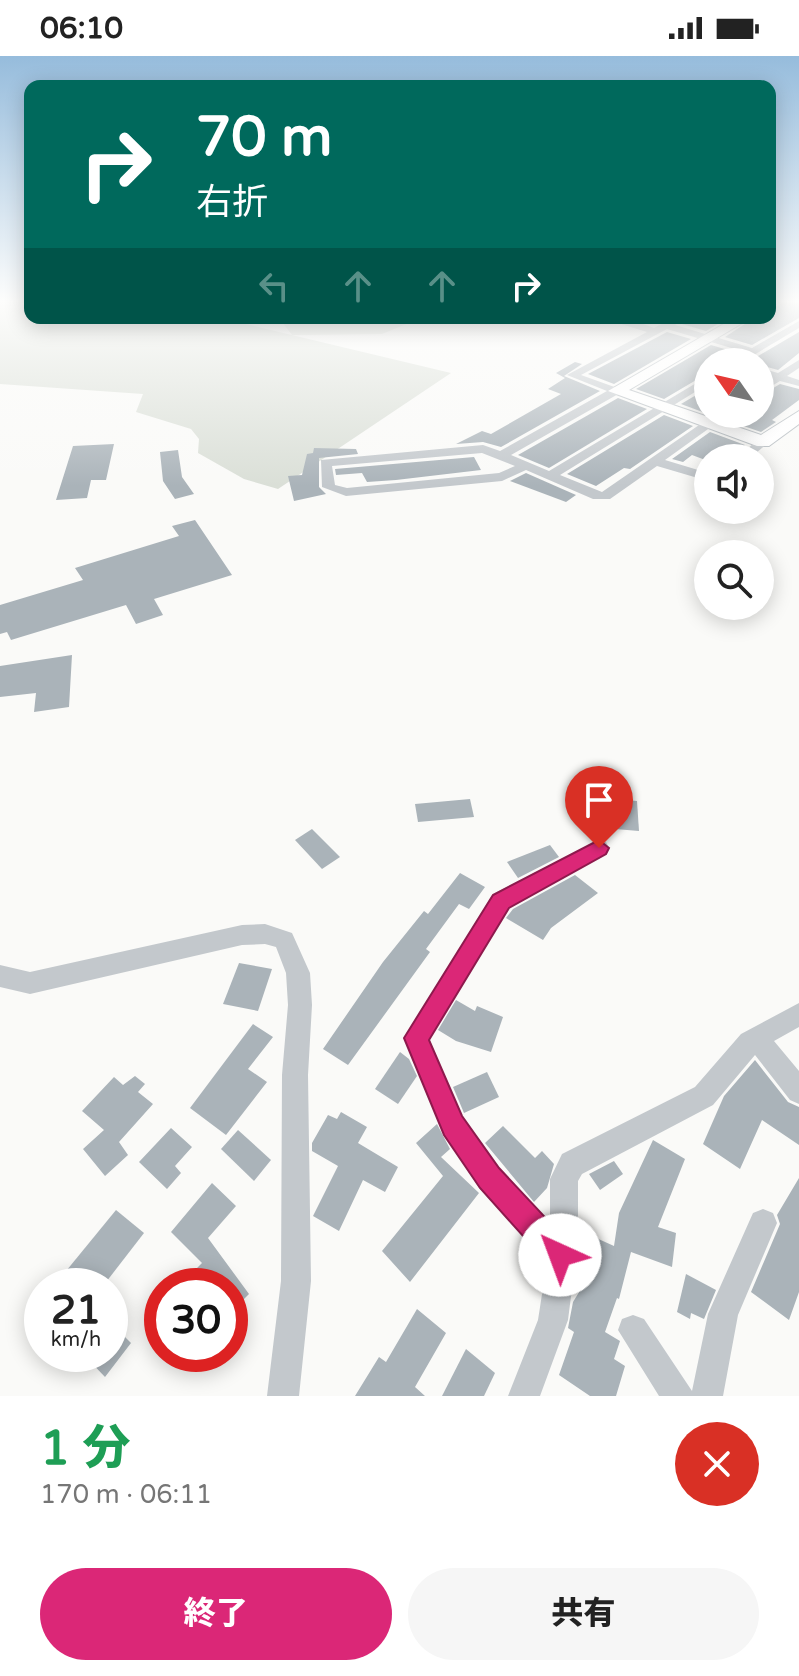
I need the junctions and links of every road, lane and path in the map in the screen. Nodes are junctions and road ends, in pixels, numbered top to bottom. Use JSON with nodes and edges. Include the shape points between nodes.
{"nodes":[{"id":1,"x":598,"y":362,"type":"edge"},
{"id":2,"x":667,"y":362,"type":"edge"},
{"id":3,"x":799,"y":363,"type":"edge"},
{"id":4,"x":774,"y":375,"type":"edge"},
{"id":5,"x":779,"y":377,"type":"junction"},
{"id":6,"x":774,"y":380,"type":"edge"},
{"id":7,"x":799,"y":383,"type":"edge"},
{"id":8,"x":694,"y":388,"type":"edge"},
{"id":9,"x":616,"y":391,"type":"junction"},
{"id":10,"x":663,"y":408,"type":"junction"},
{"id":11,"x":694,"y":414,"type":"edge"},
{"id":12,"x":799,"y":416,"type":"edge"},
{"id":13,"x":703,"y":428,"type":"edge"},
{"id":14,"x":734,"y":428,"type":"edge"},
{"id":15,"x":763,"y":442,"type":"junction"},
{"id":16,"x":760,"y":444,"type":"edge"},
{"id":17,"x":501,"y":455,"type":"junction"},
{"id":18,"x":655,"y":461,"type":"junction"},
{"id":19,"x":524,"y":466,"type":"junction"},
{"id":20,"x":694,"y":473,"type":"edge"},
{"id":21,"x":550,"y":476,"type":"junction"},
{"id":22,"x":599,"y":848,"type":"dead end"},
{"id":23,"x":0,"y":976,"type":"edge"},
{"id":24,"x":799,"y":1014,"type":"edge"},
{"id":25,"x":756,"y":1038,"type":"junction"},
{"id":26,"x":799,"y":1091,"type":"edge"},
{"id":27,"x":763,"y":1223,"type":"dead end"},
{"id":28,"x":560,"y":1255,"type":"junction"},
{"id":29,"x":633,"y":1330,"type":"dead end"},
{"id":30,"x":283,"y":1396,"type":"edge"},
{"id":31,"x":524,"y":1396,"type":"edge"},
{"id":32,"x":678,"y":1396,"type":"edge"},
{"id":33,"x":707,"y":1396,"type":"edge"}],
"edges":[{"from":1,"to":9,"type":"street","via":[[572,375]]},
{"from":2,"to":9,"type":"street"},
{"from":3,"to":5,"type":"street"},
{"from":4,"to":5,"type":"street"},
{"from":5,"to":6,"type":"street"},
{"from":5,"to":7,"type":"street"},
{"from":8,"to":10,"type":"street"},
{"from":9,"to":10,"type":"street"},
{"from":9,"to":17,"type":"street"},
{"from":10,"to":11,"type":"street"},
{"from":10,"to":21,"type":"street"},
{"from":12,"to":15,"type":"street"},
{"from":13,"to":18,"type":"street"},
{"from":14,"to":15,"type":"street"},
{"from":15,"to":16,"type":"street"},
{"from":17,"to":19,"type":"street"},
{"from":17,"to":19,"type":"street","via":[[483,449],[325,463],[329,487],[346,492],[502,477]]},
{"from":18,"to":20,"type":"street"},
{"from":18,"to":21,"type":"street","via":[[605,496]]},
{"from":19,"to":21,"type":"street"},
{"from":22,"to":28,"type":"street","via":[[501,901],[416,1038],[453,1125],[489,1178]]},
{"from":23,"to":30,"type":"street","via":[[30,983],[242,935],[284,940],[299,962],[299,1177]]},
{"from":24,"to":25,"type":"street"},
{"from":25,"to":26,"type":"street"},
{"from":25,"to":28,"type":"street","via":[[704,1096],[572,1164],[564,1179]]},
{"from":27,"to":33,"type":"street","via":[[723,1314]]},
{"from":28,"to":31,"type":"street","via":[[553,1320]]},
{"from":29,"to":32,"type":"street"}]}
